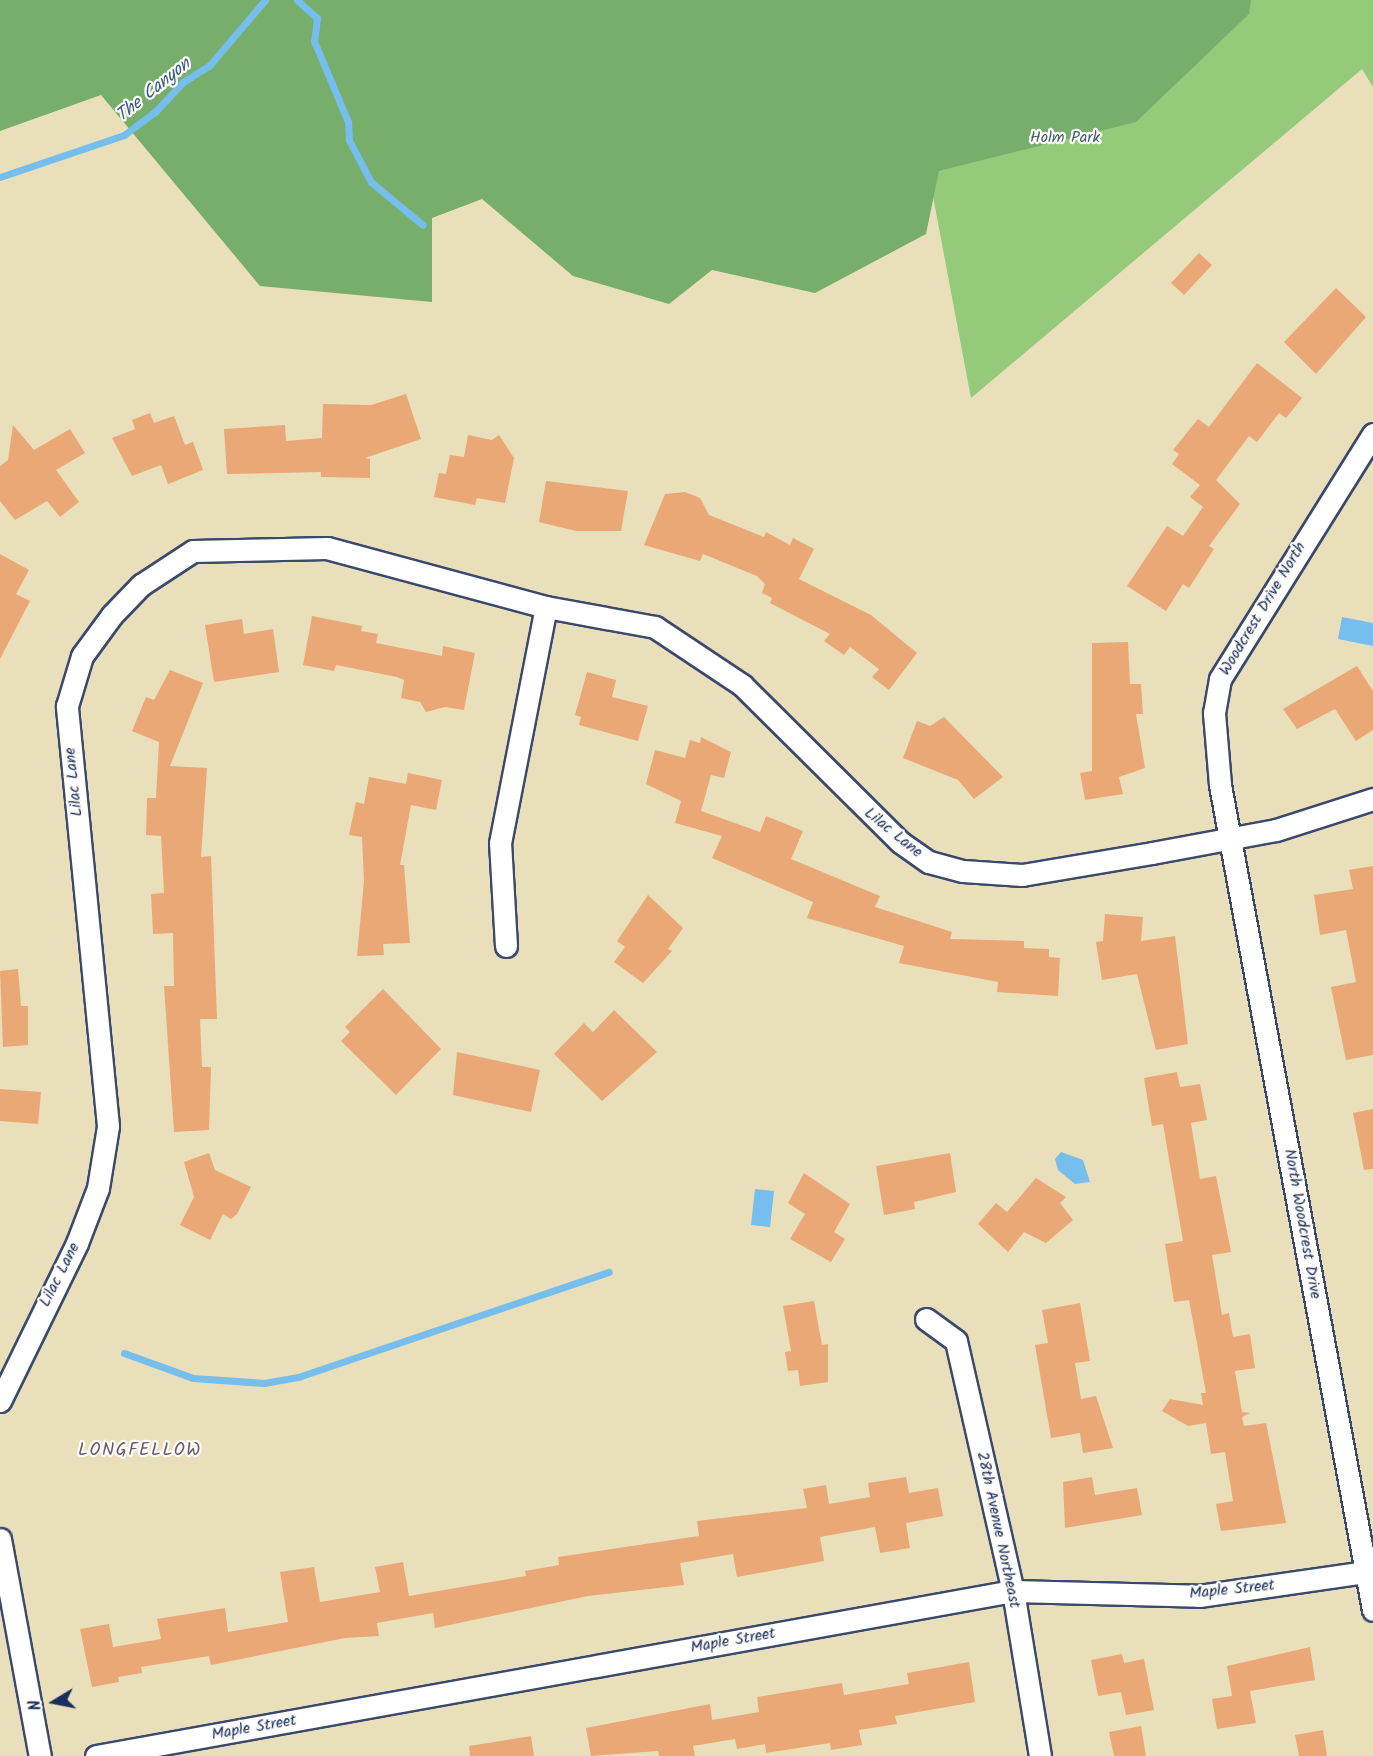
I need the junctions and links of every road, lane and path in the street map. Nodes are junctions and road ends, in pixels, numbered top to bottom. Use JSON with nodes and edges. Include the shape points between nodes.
{"nodes":[{"id":1,"x":1373,"y":434,"type":"edge"},
{"id":2,"x":546,"y":607,"type":"junction"},
{"id":3,"x":1373,"y":799,"type":"edge"},
{"id":4,"x":1231,"y":838,"type":"junction"},
{"id":5,"x":506,"y":946,"type":"dead end"},
{"id":6,"x":926,"y":1319,"type":"dead end"},
{"id":7,"x":0,"y":1401,"type":"edge"},
{"id":8,"x":0,"y":1539,"type":"edge"},
{"id":9,"x":1369,"y":1571,"type":"edge"},
{"id":10,"x":1012,"y":1591,"type":"junction"},
{"id":11,"x":1373,"y":1610,"type":"edge"},
{"id":12,"x":40,"y":1756,"type":"edge"},
{"id":13,"x":96,"y":1756,"type":"edge"},
{"id":14,"x":1040,"y":1756,"type":"edge"}],
"edges":[{"from":1,"to":4,"type":"street","name":"Woodcrest Drive North","via":[[1220,679],[1214,713]]},
{"from":2,"to":4,"type":"street","name":"Lilac Lane","via":[[655,627],[715,666],[742,686],[850,797],[929,862],[963,871],[1022,874]]},
{"from":2,"to":5,"type":"street","via":[[500,843]]},
{"from":2,"to":7,"type":"street","name":"Lilac Lane","via":[[327,548],[193,551],[141,585],[82,656],[68,706],[108,1126],[98,1188],[77,1243]]},
{"from":3,"to":4,"type":"street","name":"Lilac Lane"},
{"from":4,"to":9,"type":"street","name":"North Woodcrest Drive"},
{"from":6,"to":10,"type":"street","name":"28th Avenue Northeast","via":[[956,1341]]},
{"from":8,"to":12,"type":"street"},
{"from":9,"to":10,"type":"street","name":"Maple Street","via":[[1199,1596]]},
{"from":9,"to":11,"type":"street","name":"North Woodcrest Drive"},
{"from":10,"to":13,"type":"street","name":"Maple Street"},
{"from":10,"to":14,"type":"street","name":"28th Avenue Northeast"}]}
